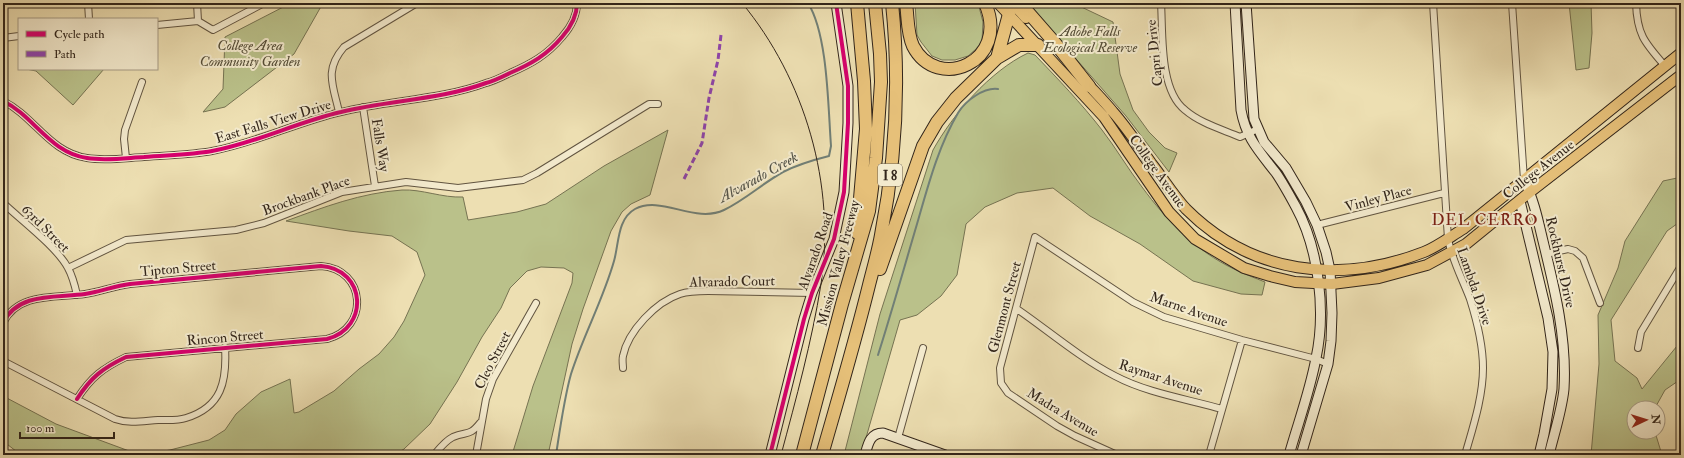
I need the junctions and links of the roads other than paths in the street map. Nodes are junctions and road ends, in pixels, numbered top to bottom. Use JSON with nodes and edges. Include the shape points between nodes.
{"nodes":[{"id":1,"x":88,"y":3,"type":"edge"},
{"id":2,"x":197,"y":3,"type":"edge"},
{"id":3,"x":264,"y":3,"type":"edge"},
{"id":4,"x":417,"y":3,"type":"edge"},
{"id":5,"x":577,"y":3,"type":"edge"},
{"id":6,"x":836,"y":3,"type":"edge"},
{"id":7,"x":855,"y":3,"type":"edge"},
{"id":8,"x":875,"y":3,"type":"edge"},
{"id":9,"x":892,"y":3,"type":"edge"},
{"id":10,"x":906,"y":3,"type":"edge"},
{"id":11,"x":985,"y":3,"type":"edge"},
{"id":12,"x":998,"y":3,"type":"edge"},
{"id":13,"x":1020,"y":3,"type":"edge"},
{"id":14,"x":1161,"y":3,"type":"edge"},
{"id":15,"x":1235,"y":3,"type":"edge"},
{"id":16,"x":1246,"y":3,"type":"edge"},
{"id":17,"x":1434,"y":3,"type":"edge"},
{"id":18,"x":1512,"y":3,"type":"edge"},
{"id":19,"x":1636,"y":3,"type":"edge"},
{"id":20,"x":1009,"y":7,"type":"edge"},
{"id":21,"x":89,"y":18,"type":"edge"},
{"id":22,"x":198,"y":21,"type":"junction"},
{"id":23,"x":158,"y":25,"type":"edge"},
{"id":24,"x":18,"y":36,"type":"edge"},
{"id":25,"x":3,"y":38,"type":"edge"},
{"id":26,"x":1038,"y":45,"type":"junction"},
{"id":27,"x":1681,"y":53,"type":"edge"},
{"id":28,"x":997,"y":58,"type":"junction"},
{"id":29,"x":1666,"y":66,"type":"junction"},
{"id":30,"x":1681,"y":75,"type":"edge"},
{"id":31,"x":142,"y":82,"type":"dead end"},
{"id":32,"x":1089,"y":86,"type":"junction"},
{"id":33,"x":3,"y":101,"type":"edge"},
{"id":34,"x":658,"y":104,"type":"dead end"},
{"id":35,"x":363,"y":107,"type":"junction"},
{"id":36,"x":339,"y":112,"type":"junction"},
{"id":37,"x":1258,"y":130,"type":"junction"},
{"id":38,"x":1248,"y":134,"type":"junction"},
{"id":39,"x":126,"y":158,"type":"junction"},
{"id":40,"x":1524,"y":180,"type":"junction"},
{"id":41,"x":376,"y":186,"type":"junction"},
{"id":42,"x":1530,"y":192,"type":"junction"},
{"id":43,"x":1444,"y":193,"type":"junction"},
{"id":44,"x":1520,"y":201,"type":"junction"},
{"id":45,"x":3,"y":203,"type":"edge"},
{"id":46,"x":1317,"y":225,"type":"junction"},
{"id":47,"x":1035,"y":237,"type":"joint"},
{"id":48,"x":1448,"y":239,"type":"junction"},
{"id":49,"x":1451,"y":252,"type":"junction"},
{"id":50,"x":1546,"y":254,"type":"junction"},
{"id":51,"x":855,"y":262,"type":"junction"},
{"id":52,"x":1681,"y":266,"type":"edge"},
{"id":53,"x":68,"y":268,"type":"junction"},
{"id":54,"x":1316,"y":270,"type":"junction"},
{"id":55,"x":1330,"y":270,"type":"junction"},
{"id":56,"x":1318,"y":284,"type":"junction"},
{"id":57,"x":1332,"y":284,"type":"junction"},
{"id":58,"x":355,"y":290,"type":"joint"},
{"id":59,"x":812,"y":293,"type":"junction"},
{"id":60,"x":77,"y":295,"type":"junction"},
{"id":61,"x":536,"y":302,"type":"dead end"},
{"id":62,"x":1600,"y":303,"type":"dead end"},
{"id":63,"x":1017,"y":309,"type":"junction"},
{"id":64,"x":3,"y":323,"type":"edge"},
{"id":65,"x":1242,"y":340,"type":"junction"},
{"id":66,"x":854,"y":344,"type":"junction"},
{"id":67,"x":225,"y":347,"type":"junction"},
{"id":68,"x":923,"y":348,"type":"dead end"},
{"id":69,"x":1638,"y":348,"type":"dead end"},
{"id":70,"x":1316,"y":359,"type":"junction"},
{"id":71,"x":3,"y":361,"type":"edge"},
{"id":72,"x":1328,"y":364,"type":"junction"},
{"id":73,"x":623,"y":368,"type":"dead end"},
{"id":74,"x":1001,"y":383,"type":"joint"},
{"id":75,"x":77,"y":399,"type":"junction"},
{"id":76,"x":1222,"y":409,"type":"junction"},
{"id":77,"x":482,"y":416,"type":"junction"},
{"id":78,"x":898,"y":438,"type":"junction"},
{"id":79,"x":434,"y":455,"type":"edge"},
{"id":80,"x":476,"y":455,"type":"edge"},
{"id":81,"x":770,"y":455,"type":"edge"},
{"id":82,"x":802,"y":455,"type":"edge"},
{"id":83,"x":822,"y":455,"type":"edge"},
{"id":84,"x":865,"y":455,"type":"edge"},
{"id":85,"x":945,"y":455,"type":"edge"},
{"id":86,"x":1117,"y":455,"type":"edge"},
{"id":87,"x":1209,"y":455,"type":"edge"},
{"id":88,"x":1289,"y":455,"type":"edge"},
{"id":89,"x":1301,"y":455,"type":"edge"},
{"id":90,"x":1465,"y":455,"type":"edge"},
{"id":91,"x":1539,"y":455,"type":"edge"},
{"id":92,"x":1550,"y":455,"type":"edge"}],
"edges":[{"from":1,"to":21,"type":"street"},
{"from":2,"to":22,"type":"street"},
{"from":3,"to":22,"type":"street","via":[[213,30]]},
{"from":4,"to":36,"type":"street","via":[[344,47],[336,56],[331,75]]},
{"from":5,"to":35,"type":"street","name":"East Falls View Drive","via":[[568,30],[551,51],[528,65],[486,84]]},
{"from":6,"to":59,"type":"street","name":"Alvarado Road","via":[[848,86],[844,192],[834,239]]},
{"from":7,"to":51,"type":"highway","via":[[864,81],[866,129]]},
{"from":8,"to":51,"type":"highway","name":"Mission Valley Freeway","number":"I 8","via":[[881,82],[876,158],[869,211]]},
{"from":9,"to":66,"type":"highway","number":"I 8","via":[[896,83],[892,158],[881,236]]},
{"from":10,"to":11,"type":"highway","via":[[908,28],[913,46],[928,62],[951,69],[965,66],[985,50],[992,32]]},
{"from":12,"to":20,"type":"main road","name":"College Avenue"},
{"from":13,"to":32,"type":"highway"},
{"from":14,"to":38,"type":"street","name":"Capri Drive","via":[[1166,77],[1170,91],[1183,109],[1196,118],[1240,137]]},
{"from":15,"to":38,"type":"street","via":[[1241,110]]},
{"from":16,"to":37,"type":"street","via":[[1252,109]]},
{"from":17,"to":43,"type":"street","name":"Lambda Drive"},
{"from":18,"to":40,"type":"street","name":"Rockhurst Drive"},
{"from":19,"to":29,"type":"street","via":[[1636,19],[1641,36]]},
{"from":20,"to":26,"type":"main road","name":"College Avenue"},
{"from":20,"to":28,"type":"highway"},
{"from":20,"to":32,"type":"main road","name":"College Avenue"},
{"from":22,"to":23,"type":"street"},
{"from":24,"to":25,"type":"street"},
{"from":26,"to":28,"type":"highway","via":[[1019,45]]},
{"from":26,"to":56,"type":"main road","name":"College Avenue","via":[[1104,117],[1160,201],[1195,239],[1244,268],[1289,281]]},
{"from":27,"to":29,"type":"main road","name":"College Avenue"},
{"from":28,"to":66,"type":"highway","via":[[956,98],[937,122],[923,146]]},
{"from":29,"to":40,"type":"main road","name":"College Avenue"},
{"from":30,"to":42,"type":"main road","name":"College Avenue"},
{"from":31,"to":39,"type":"street","via":[[125,130]]},
{"from":32,"to":54,"type":"main road","name":"College Avenue","via":[[1114,113],[1185,207],[1207,228],[1253,255],[1277,263]]},
{"from":33,"to":39,"type":"street","name":"East Falls View Drive","via":[[20,112],[53,143],[73,154],[96,160]]},
{"from":34,"to":41,"type":"street","name":"Brockbank Place","via":[[649,104],[523,180],[458,188],[406,182]]},
{"from":35,"to":36,"type":"street","name":"East Falls View Drive"},
{"from":35,"to":41,"type":"street","name":"Falls Way"},
{"from":36,"to":39,"type":"street","name":"East Falls View Drive","via":[[211,152]]},
{"from":37,"to":38,"type":"street","name":"Capri Drive"},
{"from":37,"to":46,"type":"street","via":[[1264,142],[1286,168]]},
{"from":38,"to":54,"type":"street","via":[[1255,148],[1277,174],[1296,207],[1307,230]]},
{"from":40,"to":42,"type":"street","name":"Rockhurst Drive"},
{"from":40,"to":48,"type":"main road","name":"College Avenue"},
{"from":41,"to":53,"type":"street","name":"Brockbank Place","via":[[342,192],[264,224],[236,230],[126,240]]},
{"from":42,"to":44,"type":"main road","name":"College Avenue"},
{"from":42,"to":50,"type":"street","name":"Rockhurst Drive"},
{"from":43,"to":46,"type":"street","name":"Vinley Place"},
{"from":43,"to":48,"type":"street","name":"Lambda Drive"},
{"from":44,"to":49,"type":"main road","name":"College Avenue","via":[[1466,244]]},
{"from":44,"to":91,"type":"street","name":"Rockhurst Drive","via":[[1548,318],[1553,352],[1552,389]]},
{"from":45,"to":53,"type":"street","name":"63rd Street","via":[[57,254]]},
{"from":46,"to":55,"type":"street"},
{"from":47,"to":63,"type":"street","name":"Glenmont Street"},
{"from":47,"to":65,"type":"street","name":"Marne Avenue","via":[[1133,302],[1164,317]]},
{"from":48,"to":49,"type":"street","name":"Lambda Drive"},
{"from":48,"to":55,"type":"main road","name":"College Avenue","via":[[1425,252],[1387,264],[1357,270]]},
{"from":49,"to":57,"type":"main road","name":"College Avenue","via":[[1427,265],[1393,275]]},
{"from":49,"to":90,"type":"street","name":"Lambda Drive","via":[[1470,299],[1479,331],[1483,369],[1478,409]]},
{"from":50,"to":62,"type":"street","via":[[1568,249],[1583,258]]},
{"from":50,"to":92,"type":"street","name":"Rockhurst Drive","via":[[1565,353],[1564,391]]},
{"from":51,"to":82,"type":"highway","name":"Mission Valley Freeway","number":"I 8"},
{"from":52,"to":69,"type":"street","via":[[1641,332]]},
{"from":53,"to":60,"type":"street","name":"63rd Street"},
{"from":54,"to":55,"type":"main road","name":"College Avenue"},
{"from":54,"to":56,"type":"street"},
{"from":55,"to":57,"type":"street"},
{"from":56,"to":57,"type":"main road","name":"College Avenue"},
{"from":56,"to":70,"type":"street","via":[[1321,312]]},
{"from":57,"to":72,"type":"street"},
{"from":58,"to":60,"type":"street","name":"Tipton Street","via":[[352,282],[343,274],[333,268],[321,266],[123,285]]},
{"from":58,"to":67,"type":"street","name":"Rincon Street","via":[[358,305],[355,316],[346,329],[336,336],[327,339]]},
{"from":59,"to":73,"type":"street","name":"Alvarado Court","via":[[708,290],[680,294],[649,314],[632,334],[623,356]]},
{"from":59,"to":81,"type":"street","name":"Alvarado Road"},
{"from":60,"to":64,"type":"street","name":"Tipton Street","via":[[34,298],[17,305]]},
{"from":61,"to":77,"type":"street","name":"Cleo Street","via":[[493,379]]},
{"from":63,"to":74,"type":"street","name":"Glenmont Street","via":[[1000,368]]},
{"from":63,"to":76,"type":"street","name":"Raymar Avenue","via":[[1115,376],[1147,388]]},
{"from":65,"to":70,"type":"street","name":"Marne Avenue"},
{"from":65,"to":76,"type":"street"},
{"from":66,"to":83,"type":"highway","number":"I 8"},
{"from":67,"to":75,"type":"street","name":"Rincon Street","via":[[126,357],[95,375]]},
{"from":67,"to":75,"type":"street","via":[[225,376],[221,390],[204,409],[185,418],[125,423]]},
{"from":68,"to":78,"type":"street"},
{"from":70,"to":72,"type":"street","name":"Marne Avenue"},
{"from":70,"to":88,"type":"street"},
{"from":71,"to":75,"type":"street"},
{"from":72,"to":89,"type":"street"},
{"from":74,"to":86,"type":"street","name":"Madra Avenue","via":[[1008,392],[1057,426]]},
{"from":76,"to":87,"type":"street"},
{"from":77,"to":79,"type":"street","via":[[472,433],[452,438]]},
{"from":77,"to":80,"type":"street","name":"Cleo Street"},
{"from":78,"to":84,"type":"street","via":[[887,434],[875,434],[870,439]]},
{"from":78,"to":85,"type":"street"}]}
